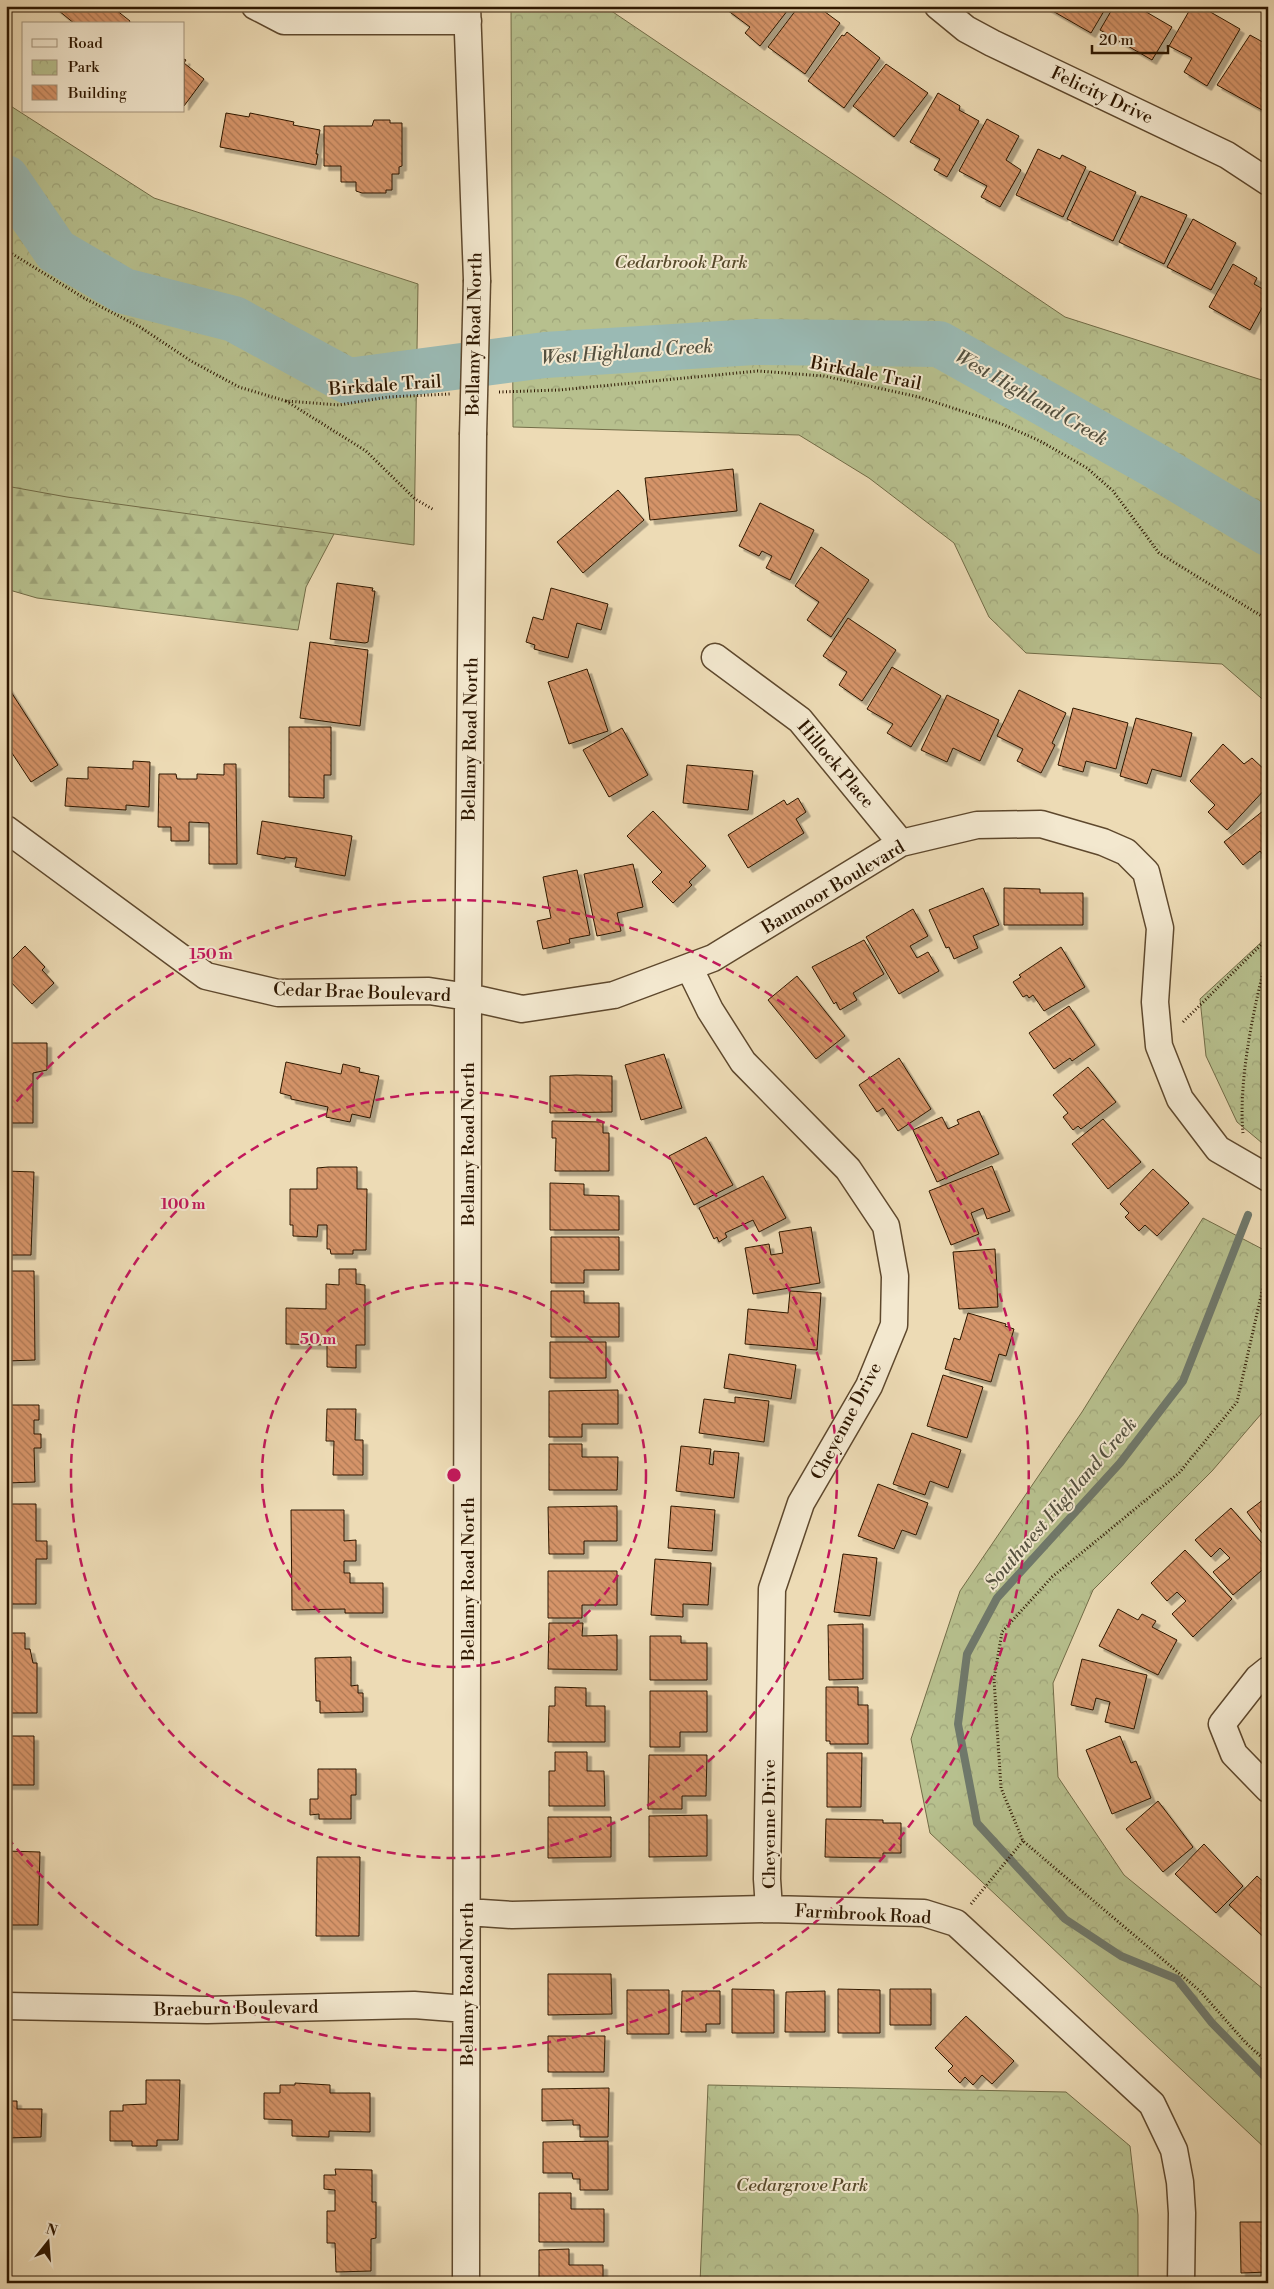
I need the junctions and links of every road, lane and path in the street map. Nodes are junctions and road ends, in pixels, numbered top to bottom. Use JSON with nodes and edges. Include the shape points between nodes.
{"nodes":[{"id":1,"x":255,"y":6,"type":"edge"},
{"id":2,"x":938,"y":6,"type":"edge"},
{"id":3,"x":467,"y":14,"type":"edge"},
{"id":4,"x":1268,"y":182,"type":"edge"},
{"id":5,"x":6,"y":250,"type":"edge"},
{"id":6,"x":493,"y":392,"type":"dead end"},
{"id":7,"x":455,"y":393,"type":"dead end"},
{"id":8,"x":286,"y":400,"type":"junction"},
{"id":9,"x":434,"y":510,"type":"dead end"},
{"id":10,"x":1268,"y":620,"type":"edge"},
{"id":11,"x":715,"y":657,"type":"dead end"},
{"id":12,"x":6,"y":829,"type":"edge"},
{"id":13,"x":901,"y":843,"type":"junction"},
{"id":14,"x":1268,"y":938,"type":"edge"},
{"id":15,"x":1268,"y":954,"type":"edge"},
{"id":16,"x":689,"y":967,"type":"junction"},
{"id":17,"x":468,"y":997,"type":"junction"},
{"id":18,"x":1159,"y":1046,"type":"junction"},
{"id":19,"x":1244,"y":1164,"type":"junction"},
{"id":20,"x":1268,"y":1178,"type":"edge"},
{"id":21,"x":1268,"y":1265,"type":"edge"},
{"id":22,"x":1268,"y":1670,"type":"edge"},
{"id":23,"x":1268,"y":1789,"type":"edge"},
{"id":24,"x":1023,"y":1841,"type":"junction"},
{"id":25,"x":769,"y":1909,"type":"junction"},
{"id":26,"x":467,"y":1912,"type":"junction"},
{"id":27,"x":956,"y":1923,"type":"junction"},
{"id":28,"x":6,"y":2006,"type":"edge"},
{"id":29,"x":466,"y":2009,"type":"junction"},
{"id":30,"x":1268,"y":2063,"type":"edge"},
{"id":31,"x":466,"y":2283,"type":"edge"},
{"id":32,"x":1181,"y":2283,"type":"edge"}],
"edges":[{"from":1,"to":3,"type":"street","via":[[284,21]]},
{"from":2,"to":4,"type":"street","name":"Felicity Drive","via":[[966,29],[992,43],[1228,155]]},
{"from":3,"to":17,"type":"street","name":"Bellamy Road North","bridge":true,"via":[[477,280]]},
{"from":5,"to":8,"type":"path","name":"Birkdale Trail","via":[[239,387]]},
{"from":6,"to":10,"type":"path","name":"Birkdale Trail","via":[[559,390],[758,371],[824,376],[919,397],[1010,427],[1086,468],[1113,491],[1162,555]]},
{"from":7,"to":8,"type":"path","name":"Birkdale Trail","via":[[388,397],[339,405]]},
{"from":8,"to":9,"type":"path","via":[[366,451],[415,499]]},
{"from":11,"to":13,"type":"street","name":"Hillock Place","via":[[800,720]]},
{"from":12,"to":17,"type":"street","name":"Cedar Brae Boulevard","via":[[206,976],[278,992],[429,991]]},
{"from":13,"to":16,"type":"street","name":"Banmoor Boulevard","via":[[713,958]]},
{"from":13,"to":18,"type":"street","name":"Banmoor Boulevard","via":[[977,825],[1041,824],[1126,852],[1146,872],[1160,928],[1155,1002]]},
{"from":14,"to":18,"type":"path"},
{"from":15,"to":19,"type":"path","via":[[1261,978],[1240,1108]]},
{"from":16,"to":17,"type":"street","name":"Banmoor Boulevard","via":[[614,995],[522,1009]]},
{"from":16,"to":25,"type":"street","name":"Cheyenne Drive","via":[[710,1010],[743,1062],[848,1169],[886,1226],[895,1276],[894,1325],[869,1386],[801,1503],[772,1590]]},
{"from":17,"to":26,"type":"street","name":"Bellamy Road North"},
{"from":18,"to":19,"type":"street","name":"Banmoor Boulevard","via":[[1180,1099],[1218,1149]]},
{"from":19,"to":20,"type":"street","name":"Banmoor Boulevard"},
{"from":21,"to":24,"type":"path","via":[[1237,1402],[1179,1473],[1052,1577],[1002,1632],[994,1680],[1001,1788]]},
{"from":22,"to":23,"type":"street","via":[[1222,1724],[1234,1754]]},
{"from":24,"to":27,"type":"path"},
{"from":24,"to":30,"type":"path","via":[[1200,1991],[1246,2044]]},
{"from":25,"to":26,"type":"street","name":"Farmbrook Road","via":[[512,1915]]},
{"from":25,"to":27,"type":"street","name":"Farmbrook Road","via":[[924,1913]]},
{"from":26,"to":29,"type":"street","name":"Bellamy Road North"},
{"from":27,"to":32,"type":"street","name":"Farmbrook Road","via":[[1152,2104],[1174,2150],[1180,2182]]},
{"from":28,"to":29,"type":"street","name":"Braeburn Boulevard","via":[[207,2010],[414,2004]]},
{"from":29,"to":31,"type":"street","name":"Bellamy Road North"}]}
